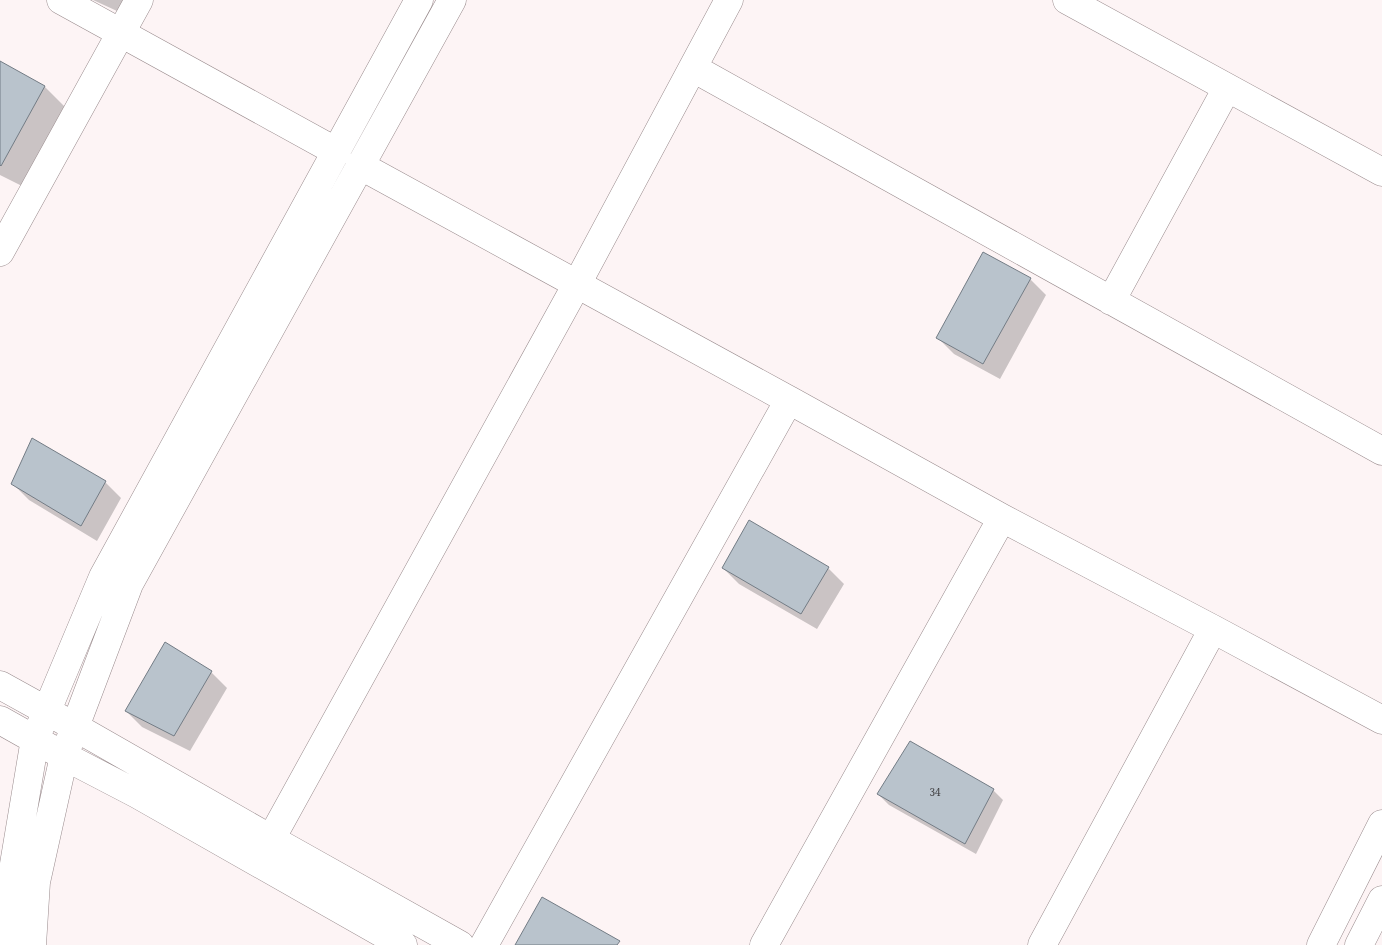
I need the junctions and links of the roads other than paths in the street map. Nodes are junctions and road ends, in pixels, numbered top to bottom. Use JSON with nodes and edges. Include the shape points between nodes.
{"nodes":[{"id":1,"x":61,"y":0,"type":"edge"},
{"id":2,"x":139,"y":0,"type":"edge"},
{"id":3,"x":420,"y":0,"type":"edge"},
{"id":4,"x":452,"y":0,"type":"edge"},
{"id":5,"x":729,"y":0,"type":"edge"},
{"id":6,"x":1067,"y":0,"type":"edge"},
{"id":7,"x":121,"y":34,"type":"junction"},
{"id":8,"x":692,"y":68,"type":"junction"},
{"id":9,"x":1227,"y":88,"type":"junction"},
{"id":10,"x":337,"y":152,"type":"junction"},
{"id":11,"x":361,"y":166,"type":"junction"},
{"id":12,"x":1382,"y":172,"type":"edge"},
{"id":13,"x":0,"y":252,"type":"edge"},
{"id":14,"x":577,"y":284,"type":"junction"},
{"id":15,"x":1111,"y":301,"type":"junction"},
{"id":16,"x":789,"y":400,"type":"junction"},
{"id":17,"x":1382,"y":451,"type":"edge"},
{"id":18,"x":1002,"y":518,"type":"junction"},
{"id":19,"x":1213,"y":629,"type":"junction"},
{"id":20,"x":0,"y":685,"type":"edge"},
{"id":21,"x":47,"y":711,"type":"junction"},
{"id":22,"x":0,"y":720,"type":"edge"},
{"id":23,"x":1382,"y":720,"type":"edge"},
{"id":24,"x":75,"y":726,"type":"junction"},
{"id":25,"x":35,"y":739,"type":"junction"},
{"id":26,"x":64,"y":756,"type":"junction"},
{"id":27,"x":1382,"y":824,"type":"edge"},
{"id":28,"x":271,"y":839,"type":"junction"},
{"id":29,"x":1382,"y":900,"type":"edge"},
{"id":30,"x":6,"y":945,"type":"edge"},
{"id":31,"x":32,"y":945,"type":"edge"},
{"id":32,"x":403,"y":945,"type":"edge"},
{"id":33,"x":460,"y":945,"type":"edge"},
{"id":34,"x":484,"y":945,"type":"edge"},
{"id":35,"x":764,"y":945,"type":"edge"},
{"id":36,"x":1042,"y":945,"type":"edge"},
{"id":37,"x":1321,"y":945,"type":"edge"},
{"id":38,"x":1359,"y":945,"type":"edge"}],
"edges":[{"from":1,"to":7,"type":"street"},
{"from":2,"to":7,"type":"street"},
{"from":3,"to":10,"type":"street"},
{"from":4,"to":11,"type":"street"},
{"from":5,"to":8,"type":"street"},
{"from":6,"to":9,"type":"street"},
{"from":7,"to":10,"type":"street"},
{"from":7,"to":13,"type":"street"},
{"from":8,"to":14,"type":"street"},
{"from":8,"to":15,"type":"street"},
{"from":9,"to":12,"type":"street"},
{"from":9,"to":15,"type":"street"},
{"from":10,"to":21,"type":"street","via":[[103,577]]},
{"from":11,"to":14,"type":"street"},
{"from":11,"to":24,"type":"street","via":[[129,584]]},
{"from":14,"to":16,"type":"street"},
{"from":14,"to":28,"type":"street"},
{"from":15,"to":17,"type":"street"},
{"from":16,"to":18,"type":"street"},
{"from":16,"to":34,"type":"street"},
{"from":18,"to":19,"type":"street"},
{"from":18,"to":35,"type":"street"},
{"from":19,"to":23,"type":"street"},
{"from":19,"to":36,"type":"street"},
{"from":20,"to":21,"type":"street"},
{"from":21,"to":24,"type":"street"},
{"from":21,"to":25,"type":"street"},
{"from":22,"to":25,"type":"street"},
{"from":24,"to":26,"type":"street"},
{"from":24,"to":28,"type":"street"},
{"from":25,"to":26,"type":"street"},
{"from":25,"to":30,"type":"street","via":[[8,900]]},
{"from":26,"to":31,"type":"street","via":[[36,882]]},
{"from":26,"to":32,"type":"street"},
{"from":27,"to":37,"type":"street"},
{"from":28,"to":33,"type":"street"},
{"from":29,"to":38,"type":"street"}]}
